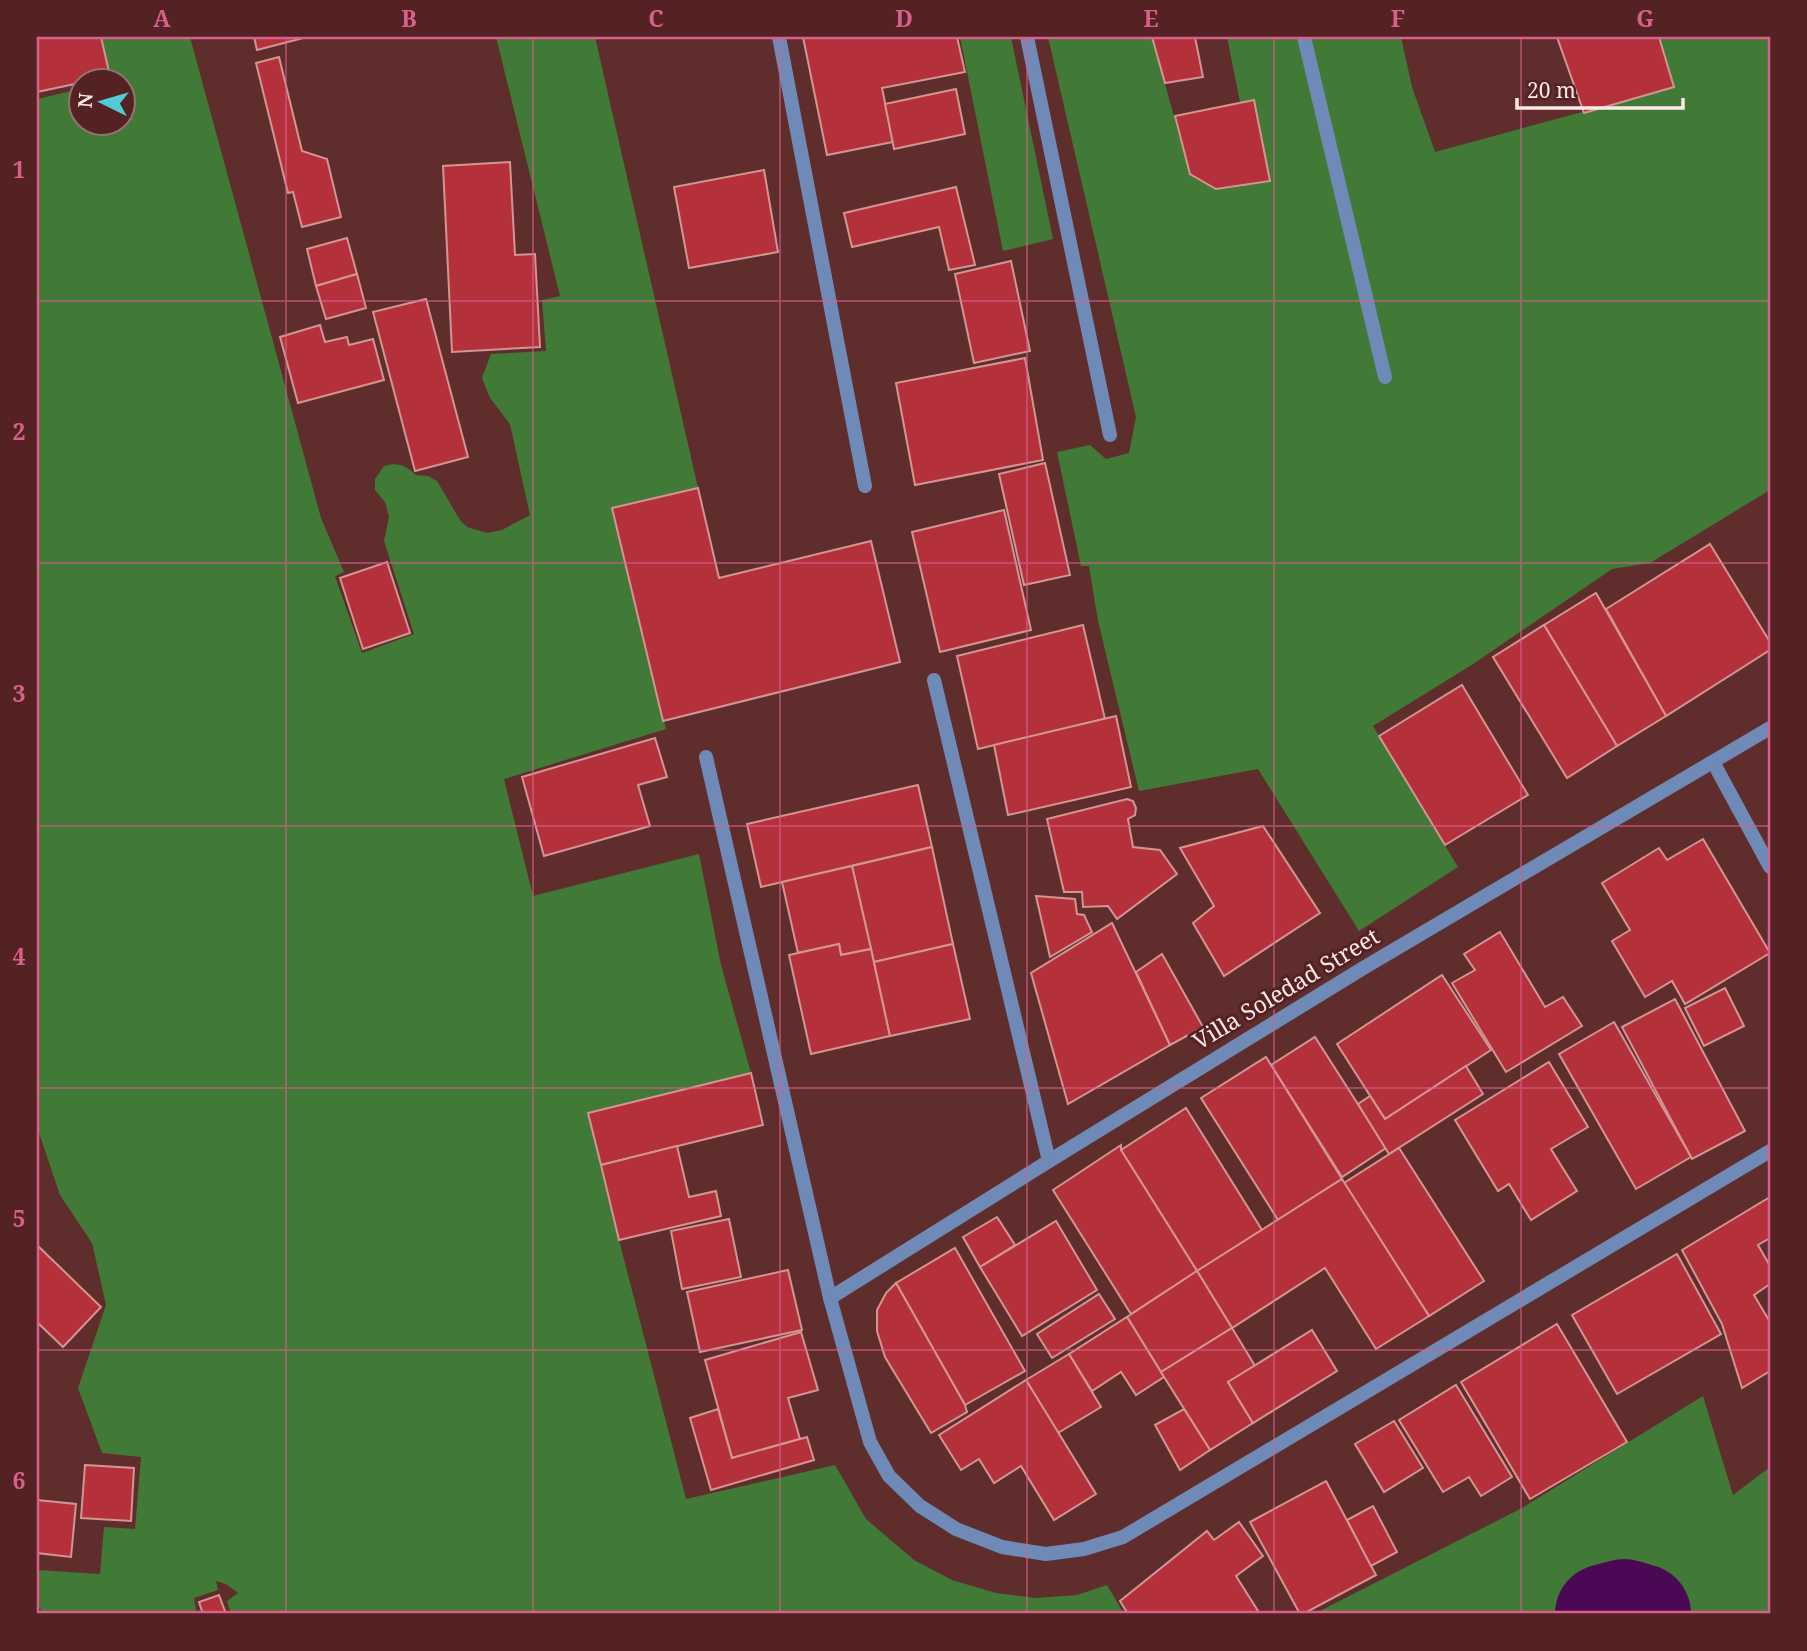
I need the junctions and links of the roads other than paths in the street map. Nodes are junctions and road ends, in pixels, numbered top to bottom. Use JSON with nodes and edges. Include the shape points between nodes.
{"nodes":[{"id":1,"x":779,"y":37,"type":"edge"},
{"id":2,"x":1027,"y":37,"type":"edge"},
{"id":3,"x":1304,"y":37,"type":"edge"},
{"id":4,"x":1385,"y":377,"type":"dead end"},
{"id":5,"x":1110,"y":435,"type":"dead end"},
{"id":6,"x":865,"y":486,"type":"dead end"},
{"id":7,"x":934,"y":680,"type":"dead end"},
{"id":8,"x":1770,"y":728,"type":"edge"},
{"id":9,"x":706,"y":757,"type":"dead end"},
{"id":10,"x":1713,"y":762,"type":"junction"},
{"id":11,"x":1770,"y":867,"type":"edge"},
{"id":12,"x":1770,"y":1151,"type":"edge"},
{"id":13,"x":1049,"y":1161,"type":"junction"},
{"id":14,"x":830,"y":1298,"type":"junction"}],
"edges":[{"from":1,"to":6,"type":"street"},
{"from":2,"to":5,"type":"street"},
{"from":3,"to":4,"type":"street"},
{"from":7,"to":13,"type":"street"},
{"from":8,"to":10,"type":"street","name":"Villa Soledad Street"},
{"from":9,"to":14,"type":"street"},
{"from":10,"to":11,"type":"street"},
{"from":10,"to":13,"type":"street","name":"Villa Soledad Street","via":[[1365,967]]},
{"from":12,"to":14,"type":"street","via":[[1123,1537],[1084,1549],[1046,1553],[1002,1547],[920,1506],[889,1476],[870,1442]]},
{"from":13,"to":14,"type":"street","name":"Villa Soledad Street"}]}
